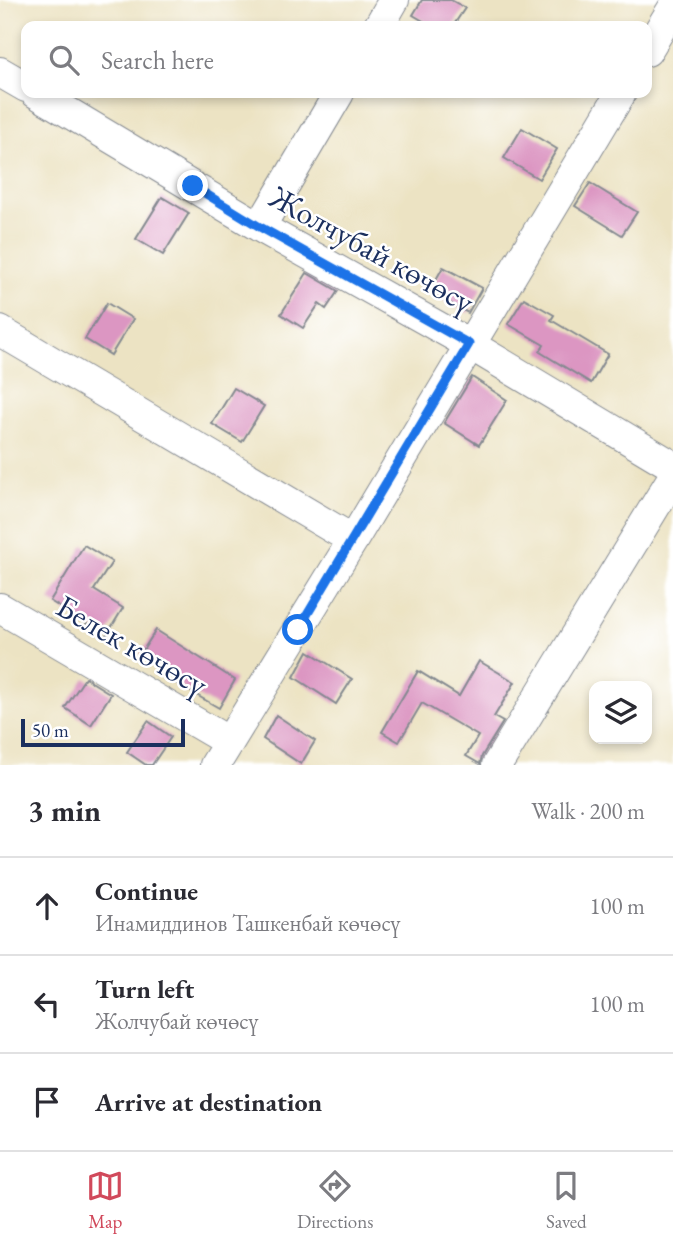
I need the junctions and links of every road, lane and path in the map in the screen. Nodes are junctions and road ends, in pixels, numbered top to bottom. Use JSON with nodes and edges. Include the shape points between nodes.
{"nodes":[{"id":1,"x":394,"y":0,"type":"edge"},
{"id":2,"x":673,"y":8,"type":"edge"},
{"id":3,"x":382,"y":21,"type":"edge"},
{"id":4,"x":652,"y":43,"type":"edge"},
{"id":5,"x":0,"y":72,"type":"edge"},
{"id":6,"x":21,"y":84,"type":"edge"},
{"id":7,"x":44,"y":98,"type":"edge"},
{"id":8,"x":336,"y":98,"type":"edge"},
{"id":9,"x":618,"y":98,"type":"edge"},
{"id":10,"x":260,"y":227,"type":"junction"},
{"id":11,"x":0,"y":331,"type":"edge"},
{"id":12,"x":469,"y":344,"type":"junction"},
{"id":13,"x":673,"y":466,"type":"edge"},
{"id":14,"x":673,"y":477,"type":"edge"},
{"id":15,"x":353,"y":540,"type":"junction"},
{"id":16,"x":0,"y":608,"type":"edge"},
{"id":17,"x":222,"y":753,"type":"edge"},
{"id":18,"x":498,"y":765,"type":"edge"}],
"edges":[{"from":1,"to":3,"type":"street"},
{"from":2,"to":4,"type":"street"},
{"from":5,"to":6,"type":"street"},
{"from":7,"to":10,"type":"street","name":"Жолчубай көчөсү"},
{"from":8,"to":10,"type":"street"},
{"from":9,"to":12,"type":"street"},
{"from":10,"to":12,"type":"street","name":"Жолчубай көчөсү"},
{"from":11,"to":15,"type":"street"},
{"from":12,"to":13,"type":"street","name":"Жолчубай көчөсү"},
{"from":12,"to":15,"type":"street"},
{"from":14,"to":18,"type":"street"},
{"from":15,"to":17,"type":"street"},
{"from":16,"to":17,"type":"street","name":"Белек көчөсү"}]}
